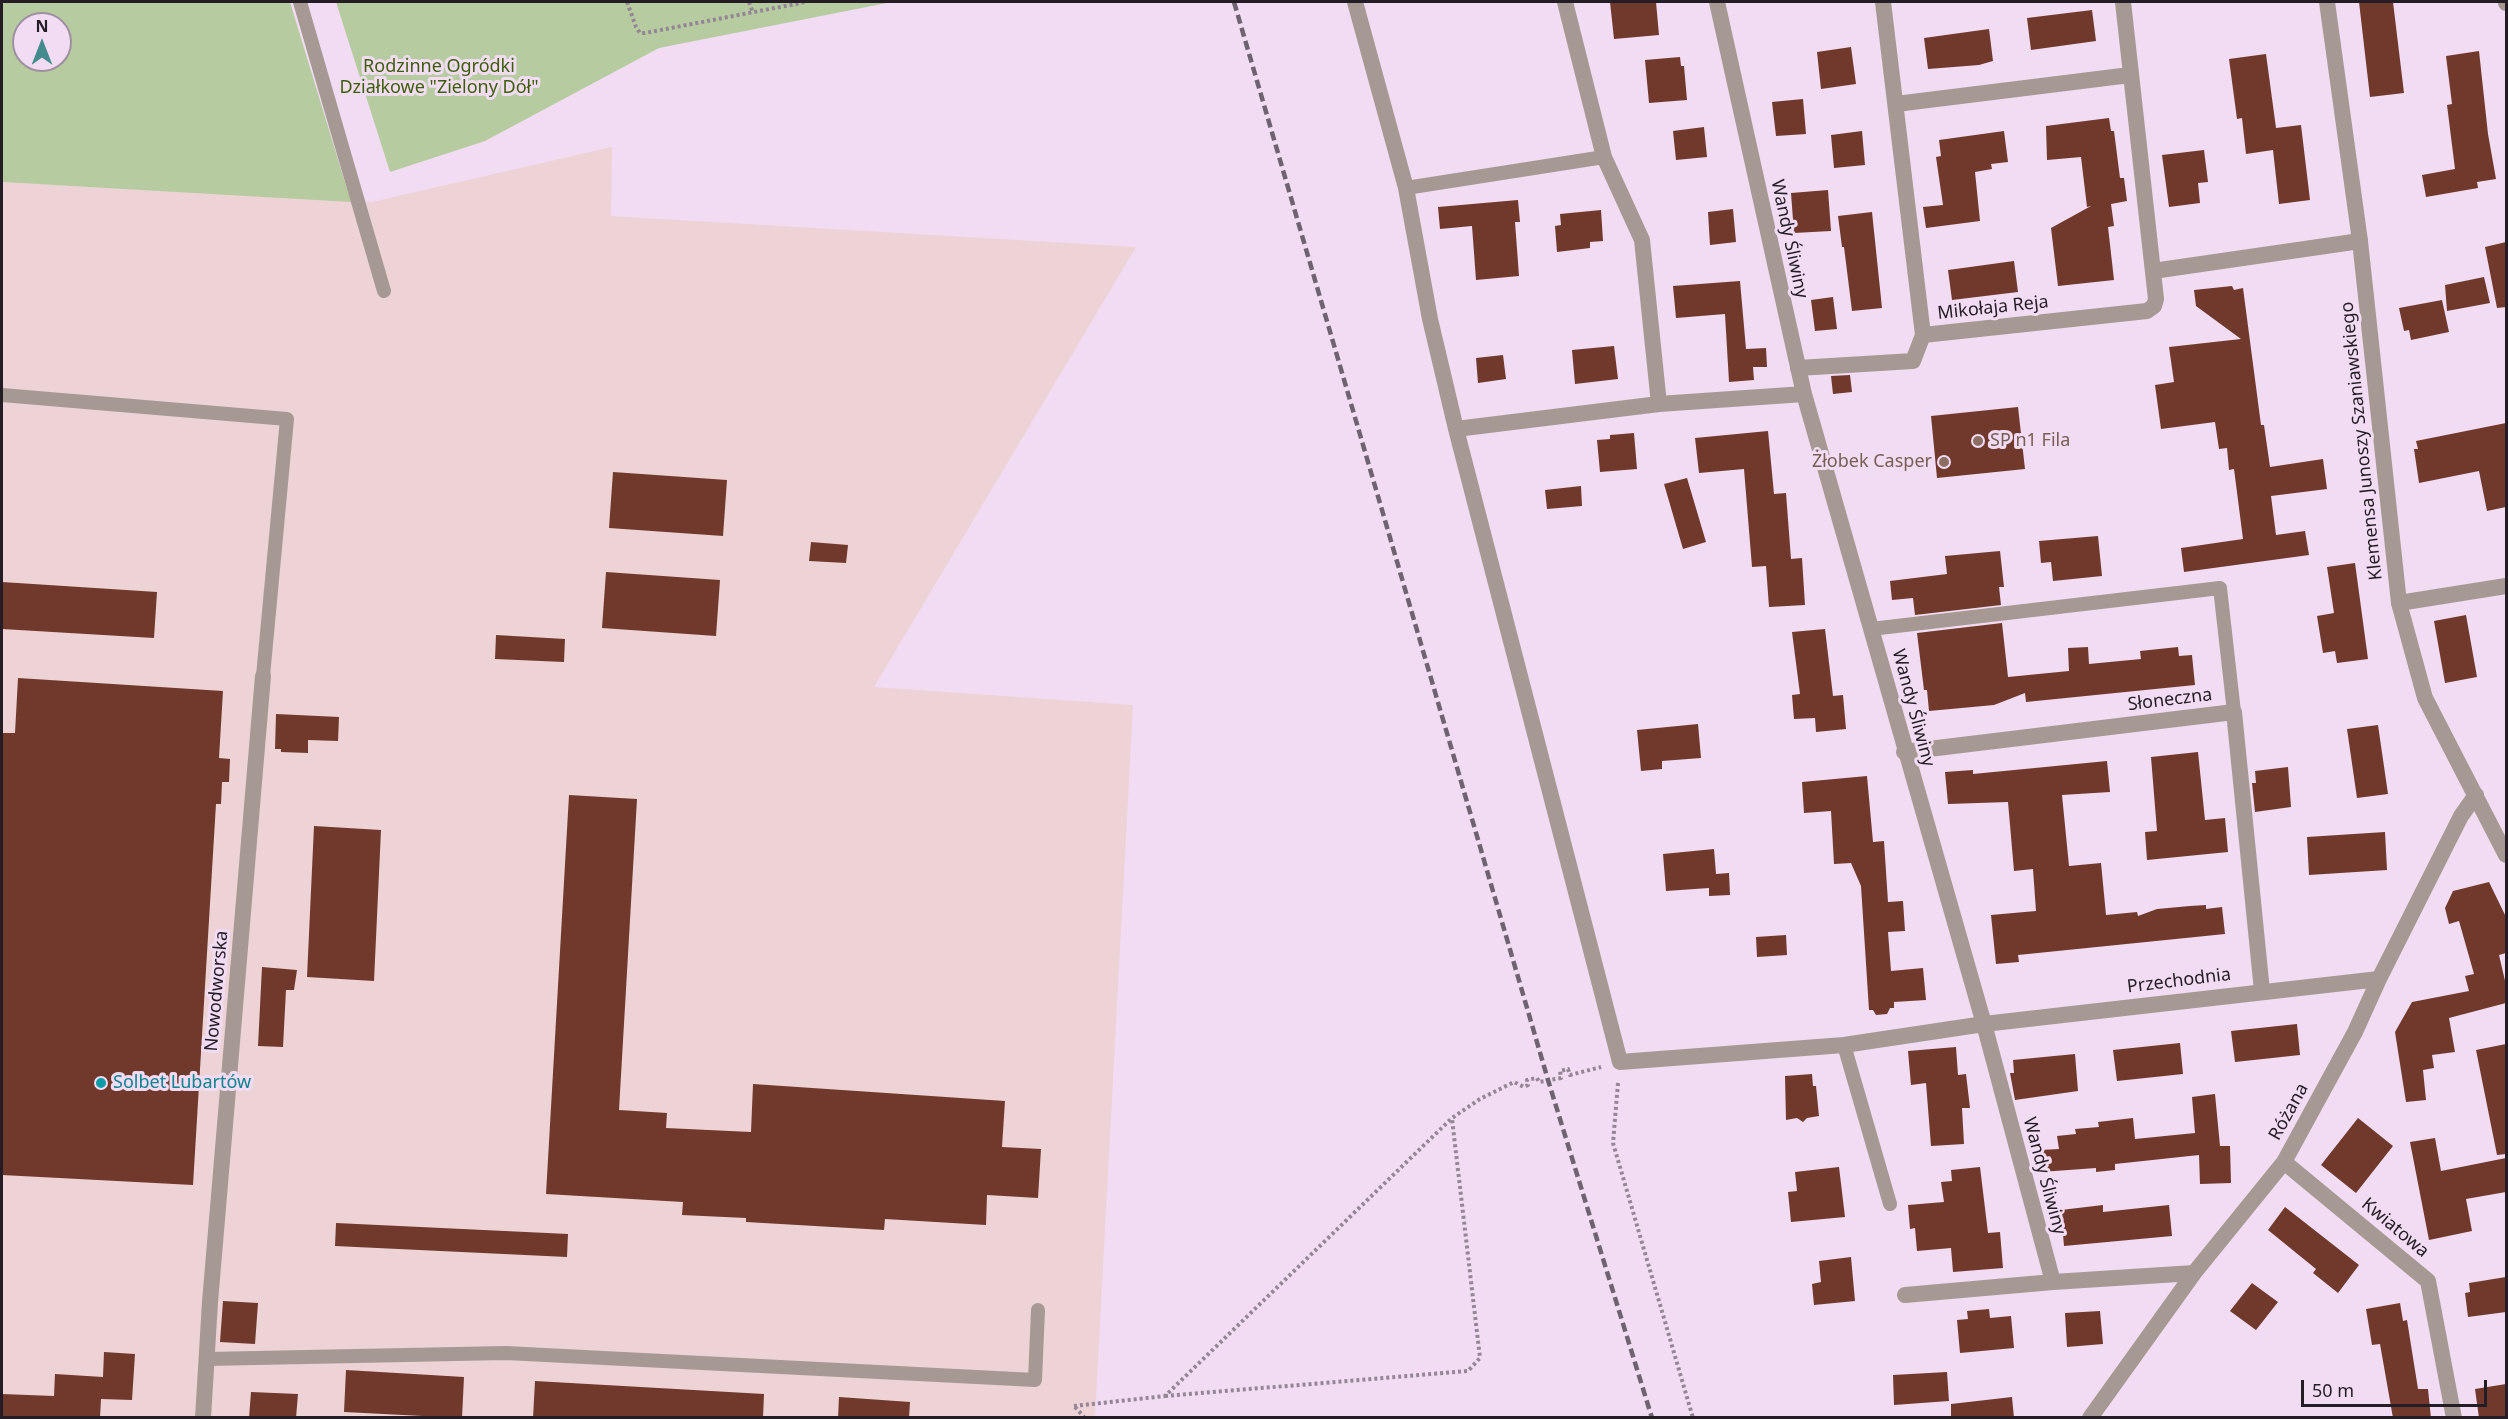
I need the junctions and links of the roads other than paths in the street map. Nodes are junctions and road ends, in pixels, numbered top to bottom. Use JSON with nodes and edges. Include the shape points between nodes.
{"nodes":[{"id":1,"x":300,"y":2,"type":"edge"},
{"id":2,"x":1355,"y":2,"type":"edge"},
{"id":3,"x":1565,"y":2,"type":"edge"},
{"id":4,"x":1717,"y":2,"type":"edge"},
{"id":5,"x":1883,"y":2,"type":"edge"},
{"id":6,"x":2123,"y":2,"type":"edge"},
{"id":7,"x":2327,"y":2,"type":"edge"},
{"id":8,"x":2130,"y":75,"type":"junction"},
{"id":9,"x":1896,"y":104,"type":"junction"},
{"id":10,"x":1604,"y":157,"type":"junction"},
{"id":11,"x":1406,"y":188,"type":"junction"},
{"id":12,"x":2360,"y":241,"type":"junction"},
{"id":13,"x":2153,"y":270,"type":"junction"},
{"id":14,"x":384,"y":291,"type":"dead end"},
{"id":15,"x":1923,"y":335,"type":"junction"},
{"id":16,"x":1798,"y":368,"type":"junction"},
{"id":17,"x":1804,"y":394,"type":"junction"},
{"id":18,"x":2,"y":395,"type":"edge"},
{"id":19,"x":1659,"y":404,"type":"junction"},
{"id":20,"x":1456,"y":429,"type":"junction"},
{"id":21,"x":2506,"y":586,"type":"edge"},
{"id":22,"x":2399,"y":603,"type":"junction"},
{"id":23,"x":1871,"y":629,"type":"junction"},
{"id":24,"x":263,"y":676,"type":"joint"},
{"id":25,"x":2234,"y":712,"type":"junction"},
{"id":26,"x":1904,"y":752,"type":"junction"},
{"id":27,"x":2476,"y":795,"type":"junction"},
{"id":28,"x":2506,"y":855,"type":"edge"},
{"id":29,"x":2379,"y":978,"type":"junction"},
{"id":30,"x":2262,"y":991,"type":"junction"},
{"id":31,"x":1984,"y":1024,"type":"junction"},
{"id":32,"x":1844,"y":1045,"type":"junction"},
{"id":33,"x":2284,"y":1162,"type":"junction"},
{"id":34,"x":1890,"y":1204,"type":"dead end"},
{"id":35,"x":2194,"y":1273,"type":"junction"},
{"id":36,"x":2053,"y":1282,"type":"junction"},
{"id":37,"x":1905,"y":1295,"type":"dead end"},
{"id":38,"x":1038,"y":1310,"type":"dead end"},
{"id":39,"x":206,"y":1359,"type":"junction"},
{"id":40,"x":203,"y":1418,"type":"edge"},
{"id":41,"x":2090,"y":1418,"type":"edge"},
{"id":42,"x":2454,"y":1418,"type":"edge"}],
"edges":[{"from":1,"to":14,"type":"lane"},
{"from":2,"to":11,"type":"street"},
{"from":3,"to":10,"type":"street"},
{"from":4,"to":16,"type":"street","name":"Wandy Śliwiny"},
{"from":5,"to":9,"type":"street","name":"Mikołaja Reja"},
{"from":6,"to":8,"type":"street","name":"Mikołaja Reja"},
{"from":7,"to":12,"type":"street","name":"Klemensa Junoszy Szaniawskiego"},
{"from":8,"to":9,"type":"street"},
{"from":8,"to":13,"type":"street","name":"Mikołaja Reja"},
{"from":9,"to":15,"type":"street","name":"Mikołaja Reja"},
{"from":10,"to":11,"type":"lane"},
{"from":10,"to":19,"type":"street","via":[[1642,240]]},
{"from":11,"to":20,"type":"street","via":[[1430,319]]},
{"from":12,"to":13,"type":"street"},
{"from":12,"to":22,"type":"street","name":"Klemensa Junoszy Szaniawskiego"},
{"from":13,"to":15,"type":"street","name":"Mikołaja Reja","via":[[2156,298],[2147,311]]},
{"from":15,"to":16,"type":"street","via":[[1913,361]]},
{"from":16,"to":17,"type":"street","name":"Wandy Śliwiny"},
{"from":17,"to":19,"type":"street"},
{"from":17,"to":23,"type":"street","name":"Wandy Śliwiny"},
{"from":18,"to":24,"type":"lane","via":[[287,419]]},
{"from":19,"to":20,"type":"street"},
{"from":20,"to":32,"type":"street","name":"Przechodnia","via":[[1620,1062]]},
{"from":21,"to":22,"type":"street"},
{"from":22,"to":27,"type":"street","name":"Klemensa Junoszy Szaniawskiego","via":[[2425,698]]},
{"from":23,"to":25,"type":"lane","via":[[2220,588]]},
{"from":23,"to":26,"type":"street","name":"Wandy Śliwiny"},
{"from":24,"to":39,"type":"street","name":"Nowodworska"},
{"from":25,"to":26,"type":"street","name":"Słoneczna"},
{"from":25,"to":30,"type":"street","name":"Słoneczna"},
{"from":26,"to":31,"type":"street","name":"Wandy Śliwiny"},
{"from":27,"to":28,"type":"street","name":"Klemensa Junoszy Szaniawskiego"},
{"from":27,"to":29,"type":"street","name":"Różana","via":[[2461,816]]},
{"from":29,"to":30,"type":"street","name":"Przechodnia"},
{"from":29,"to":33,"type":"street","name":"Różana","via":[[2355,1032]]},
{"from":30,"to":31,"type":"street","name":"Przechodnia"},
{"from":31,"to":32,"type":"street","name":"Przechodnia"},
{"from":31,"to":36,"type":"street","name":"Wandy Śliwiny"},
{"from":32,"to":34,"type":"lane"},
{"from":33,"to":35,"type":"street","name":"Różana"},
{"from":33,"to":42,"type":"street","name":"Kwiatowa","via":[[2428,1281]]},
{"from":35,"to":36,"type":"street"},
{"from":35,"to":41,"type":"street","name":"Różana"},
{"from":36,"to":37,"type":"street"},
{"from":38,"to":39,"type":"lane","via":[[1035,1380],[506,1353]]},
{"from":39,"to":40,"type":"street","name":"Nowodworska"}]}
